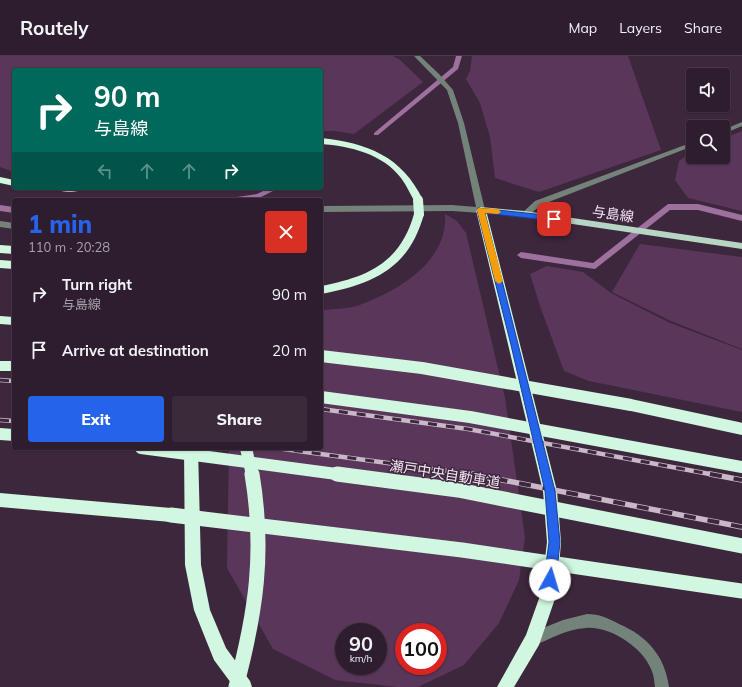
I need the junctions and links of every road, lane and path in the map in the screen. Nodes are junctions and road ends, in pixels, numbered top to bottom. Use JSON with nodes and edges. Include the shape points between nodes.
{"nodes":[{"id":1,"x":417,"y":56,"type":"edge"},
{"id":2,"x":742,"y":124,"type":"edge"},
{"id":3,"x":730,"y":129,"type":"edge"},
{"id":4,"x":323,"y":142,"type":"edge"},
{"id":5,"x":686,"y":147,"type":"edge"},
{"id":6,"x":0,"y":180,"type":"edge"},
{"id":7,"x":12,"y":183,"type":"edge"},
{"id":8,"x":323,"y":208,"type":"edge"},
{"id":9,"x":481,"y":210,"type":"junction"},
{"id":10,"x":525,"y":214,"type":"junction"},
{"id":11,"x":0,"y":224,"type":"edge"},
{"id":12,"x":12,"y":226,"type":"edge"},
{"id":13,"x":742,"y":246,"type":"edge"},
{"id":14,"x":0,"y":249,"type":"edge"},
{"id":15,"x":12,"y":250,"type":"edge"},
{"id":16,"x":0,"y":264,"type":"edge"},
{"id":17,"x":12,"y":265,"type":"edge"},
{"id":18,"x":323,"y":290,"type":"edge"},
{"id":19,"x":0,"y":320,"type":"edge"},
{"id":20,"x":12,"y":322,"type":"edge"},
{"id":21,"x":323,"y":356,"type":"edge"},
{"id":22,"x":0,"y":366,"type":"edge"},
{"id":23,"x":12,"y":366,"type":"edge"},
{"id":24,"x":323,"y":397,"type":"edge"},
{"id":25,"x":742,"y":429,"type":"edge"},
{"id":26,"x":0,"y":434,"type":"edge"},
{"id":27,"x":12,"y":435,"type":"edge"},
{"id":28,"x":157,"y":450,"type":"edge"},
{"id":29,"x":191,"y":450,"type":"edge"},
{"id":30,"x":246,"y":450,"type":"edge"},
{"id":31,"x":742,"y":468,"type":"edge"},
{"id":32,"x":0,"y":500,"type":"edge"},
{"id":33,"x":742,"y":546,"type":"edge"},
{"id":34,"x":742,"y":591,"type":"edge"},
{"id":35,"x":533,"y":639,"type":"junction"},
{"id":36,"x":236,"y":687,"type":"edge"},
{"id":37,"x":244,"y":687,"type":"edge"},
{"id":38,"x":505,"y":687,"type":"edge"},
{"id":39,"x":662,"y":687,"type":"edge"}],
"edges":[{"from":1,"to":9,"type":"street","via":[[450,90],[461,122]]},
{"from":2,"to":3,"type":"street"},
{"from":4,"to":18,"type":"highway","bridge":true,"via":[[363,149],[395,166],[414,189],[419,214],[417,227],[409,243],[382,269],[360,280]]},
{"from":5,"to":10,"type":"street","via":[[538,203]]},
{"from":6,"to":7,"type":"highway"},
{"from":8,"to":9,"type":"street"},
{"from":9,"to":10,"type":"main road","name":"与島線"},
{"from":9,"to":35,"type":"highway","via":[[550,491],[554,542],[549,594]]},
{"from":10,"to":13,"type":"main road","name":"与島線"},
{"from":11,"to":12,"type":"street"},
{"from":14,"to":15,"type":"highway"},
{"from":16,"to":17,"type":"highway"},
{"from":19,"to":20,"type":"highway"},
{"from":21,"to":25,"type":"highway","bridge":true,"via":[[422,368],[631,405]]},
{"from":22,"to":23,"type":"highway"},
{"from":24,"to":31,"type":"highway","bridge":true,"via":[[470,417]]},
{"from":26,"to":27,"type":"highway"},
{"from":28,"to":33,"type":"highway","name":"瀬戸中央自動車道","bridge":true,"via":[[458,490]]},
{"from":29,"to":37,"type":"highway","via":[[193,565],[202,610],[220,654]]},
{"from":30,"to":36,"type":"highway","bridge":true,"via":[[254,482],[258,565],[253,616]]},
{"from":32,"to":34,"type":"highway","bridge":true,"via":[[171,516],[454,549]]},
{"from":35,"to":38,"type":"highway"},
{"from":35,"to":39,"type":"street","via":[[566,624],[596,621],[625,632],[650,652],[662,675]]}]}
